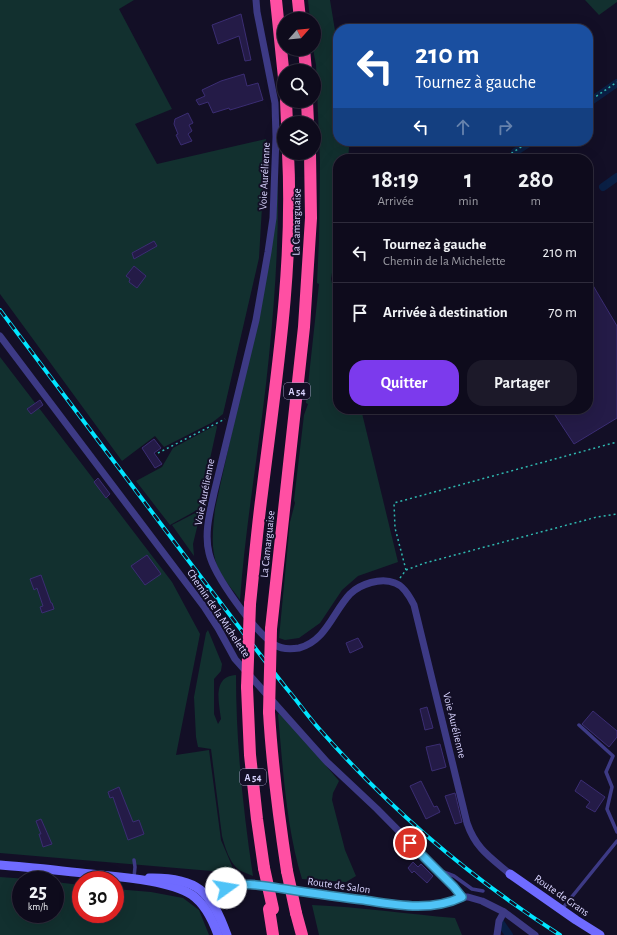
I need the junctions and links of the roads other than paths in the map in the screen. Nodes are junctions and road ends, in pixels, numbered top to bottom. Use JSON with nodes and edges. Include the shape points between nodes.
{"nodes":[{"id":1,"x":256,"y":0,"type":"edge"},
{"id":2,"x":276,"y":0,"type":"edge"},
{"id":3,"x":298,"y":0,"type":"edge"},
{"id":4,"x":299,"y":12,"type":"edge"},
{"id":5,"x":283,"y":64,"type":"edge"},
{"id":6,"x":288,"y":160,"type":"edge"},
{"id":7,"x":310,"y":160,"type":"edge"},
{"id":8,"x":0,"y":336,"type":"edge"},
{"id":9,"x":579,"y":725,"type":"dead end"},
{"id":10,"x":617,"y":832,"type":"edge"},
{"id":11,"x":617,"y":841,"type":"edge"},
{"id":12,"x":134,"y":860,"type":"dead end"},
{"id":13,"x":0,"y":865,"type":"edge"},
{"id":14,"x":436,"y":869,"type":"junction"},
{"id":15,"x":510,"y":874,"type":"joint"},
{"id":16,"x":134,"y":878,"type":"junction"},
{"id":17,"x":483,"y":891,"type":"dead end"},
{"id":18,"x":465,"y":897,"type":"junction"},
{"id":19,"x":207,"y":903,"type":"junction"},
{"id":20,"x":271,"y":909,"type":"junction"},
{"id":21,"x":562,"y":910,"type":"junction"},
{"id":22,"x":504,"y":912,"type":"junction"},
{"id":23,"x":218,"y":935,"type":"edge"},
{"id":24,"x":227,"y":935,"type":"edge"},
{"id":25,"x":273,"y":935,"type":"edge"},
{"id":26,"x":279,"y":935,"type":"edge"},
{"id":27,"x":302,"y":935,"type":"edge"},
{"id":28,"x":497,"y":935,"type":"edge"},
{"id":29,"x":535,"y":935,"type":"edge"},
{"id":30,"x":600,"y":935,"type":"edge"}],
"edges":[{"from":1,"to":15,"type":"street","name":"Voie Aurélienne","via":[[275,103],[272,218],[256,320],[208,522],[208,552],[214,568],[236,603],[267,639],[285,648],[298,648],[311,642],[327,628],[350,594],[359,587],[379,581],[395,582],[405,591],[414,605],[467,823],[481,850]]},
{"from":2,"to":5,"type":"highway"},
{"from":3,"to":4,"type":"highway"},
{"from":6,"to":20,"type":"highway","name":"La Camarguaise","number":"A 54","bridge":true,"via":[[288,231],[283,324],[250,604],[247,687],[250,755]]},
{"from":7,"to":27,"type":"highway","name":"La Camarguaise","number":"A 54","bridge":true,"via":[[311,218],[304,327],[270,629],[271,754],[287,871]]},
{"from":8,"to":14,"type":"street","name":"Chemin de la Michelette","via":[[205,608],[235,659],[327,762]]},
{"from":9,"to":10,"type":"lane","via":[[613,756],[606,772],[612,787],[607,809]]},
{"from":11,"to":21,"type":"lane"},
{"from":12,"to":16,"type":"lane"},
{"from":13,"to":16,"type":"street"},
{"from":14,"to":17,"type":"lane","via":[[454,876],[472,889]]},
{"from":14,"to":18,"type":"street","name":"Chemin de la Michelette"},
{"from":15,"to":21,"type":"street","name":"Route de Grans"},
{"from":16,"to":19,"type":"street","via":[[178,888]]},
{"from":18,"to":19,"type":"street","name":"Route de Salon","via":[[420,906],[243,884],[226,888]]},
{"from":18,"to":22,"type":"street","via":[[482,901]]},
{"from":19,"to":23,"type":"street"},
{"from":19,"to":24,"type":"street","via":[[220,916]]},
{"from":20,"to":25,"type":"highway"},
{"from":20,"to":26,"type":"highway","name":"La Camarguaise","number":"A 54"},
{"from":21,"to":30,"type":"street","name":"Route de Grans"},
{"from":22,"to":28,"type":"street","via":[[499,921]]},
{"from":22,"to":29,"type":"street"}]}
